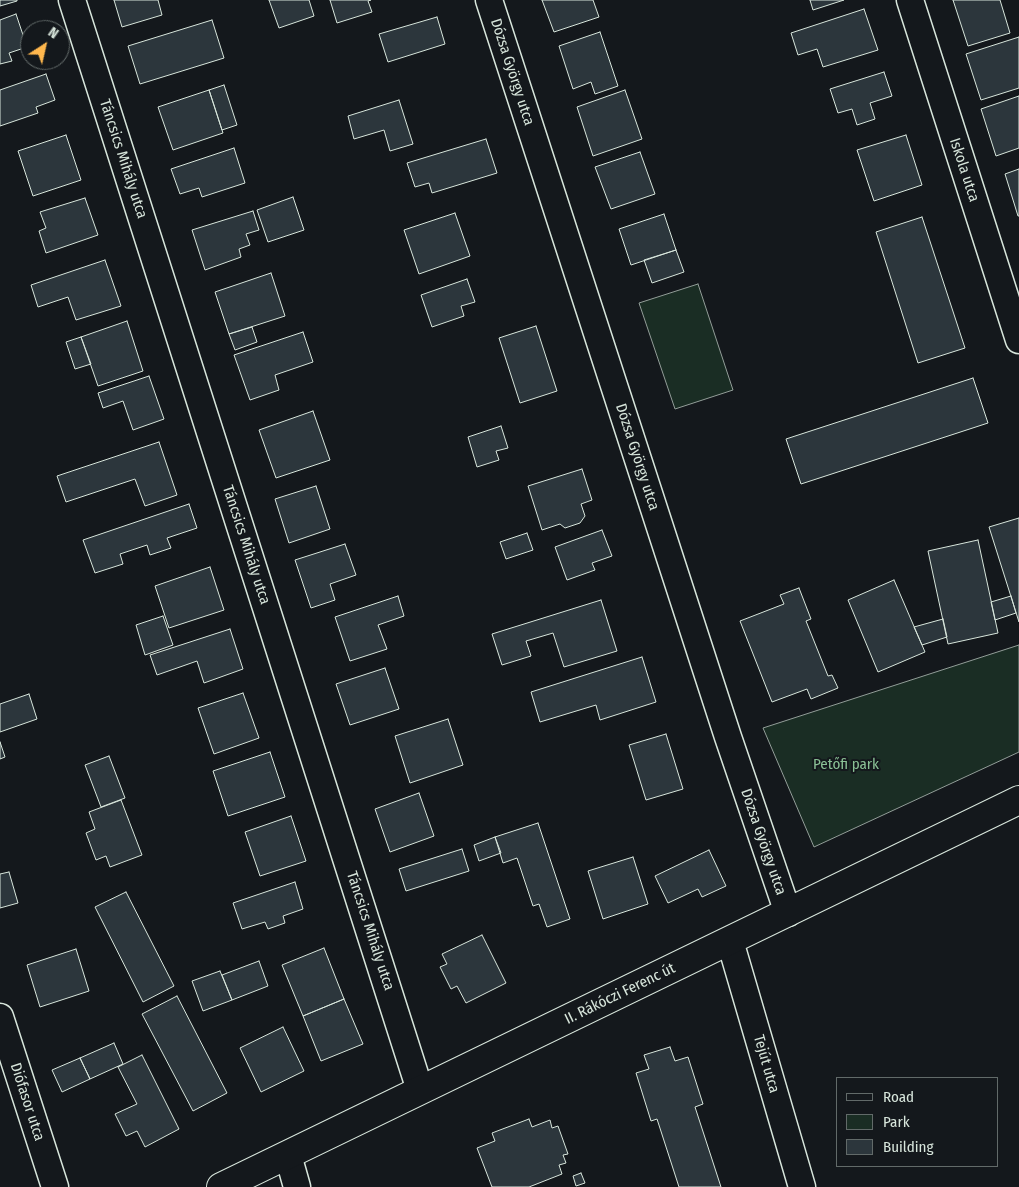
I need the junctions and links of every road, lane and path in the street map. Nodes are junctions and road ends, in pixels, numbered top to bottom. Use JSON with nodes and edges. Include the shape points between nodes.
{"nodes":[{"id":1,"x":72,"y":0,"type":"edge"},
{"id":2,"x":488,"y":0,"type":"edge"},
{"id":3,"x":910,"y":0,"type":"edge"},
{"id":4,"x":1019,"y":340,"type":"edge"},
{"id":5,"x":1019,"y":800,"type":"edge"},
{"id":6,"x":788,"y":913,"type":"junction"},
{"id":7,"x":730,"y":941,"type":"junction"},
{"id":8,"x":0,"y":1017,"type":"edge"},
{"id":9,"x":420,"y":1090,"type":"junction"},
{"id":10,"x":288,"y":1154,"type":"junction"},
{"id":11,"x":55,"y":1187,"type":"edge"},
{"id":12,"x":221,"y":1187,"type":"edge"},
{"id":13,"x":297,"y":1187,"type":"edge"},
{"id":14,"x":802,"y":1187,"type":"edge"}],
"edges":[{"from":1,"to":9,"type":"street","name":"Táncsics Mihály utca"},
{"from":2,"to":6,"type":"street","name":"Dózsa György utca","via":[[724,727]]},
{"from":3,"to":4,"type":"street","name":"Iskola utca"},
{"from":5,"to":6,"type":"main road","name":"II. Rákóczi Ferenc út"},
{"from":6,"to":7,"type":"main road","name":"II. Rákóczi Ferenc út"},
{"from":7,"to":9,"type":"main road","name":"II. Rákóczi Ferenc út"},
{"from":7,"to":14,"type":"street","name":"Tejút utca"},
{"from":8,"to":11,"type":"street","name":"Diófasor utca"},
{"from":9,"to":10,"type":"main road","name":"II. Rákóczi Ferenc út"},
{"from":10,"to":12,"type":"main road","name":"II. Rákóczi Ferenc út"},
{"from":10,"to":13,"type":"street"}]}
